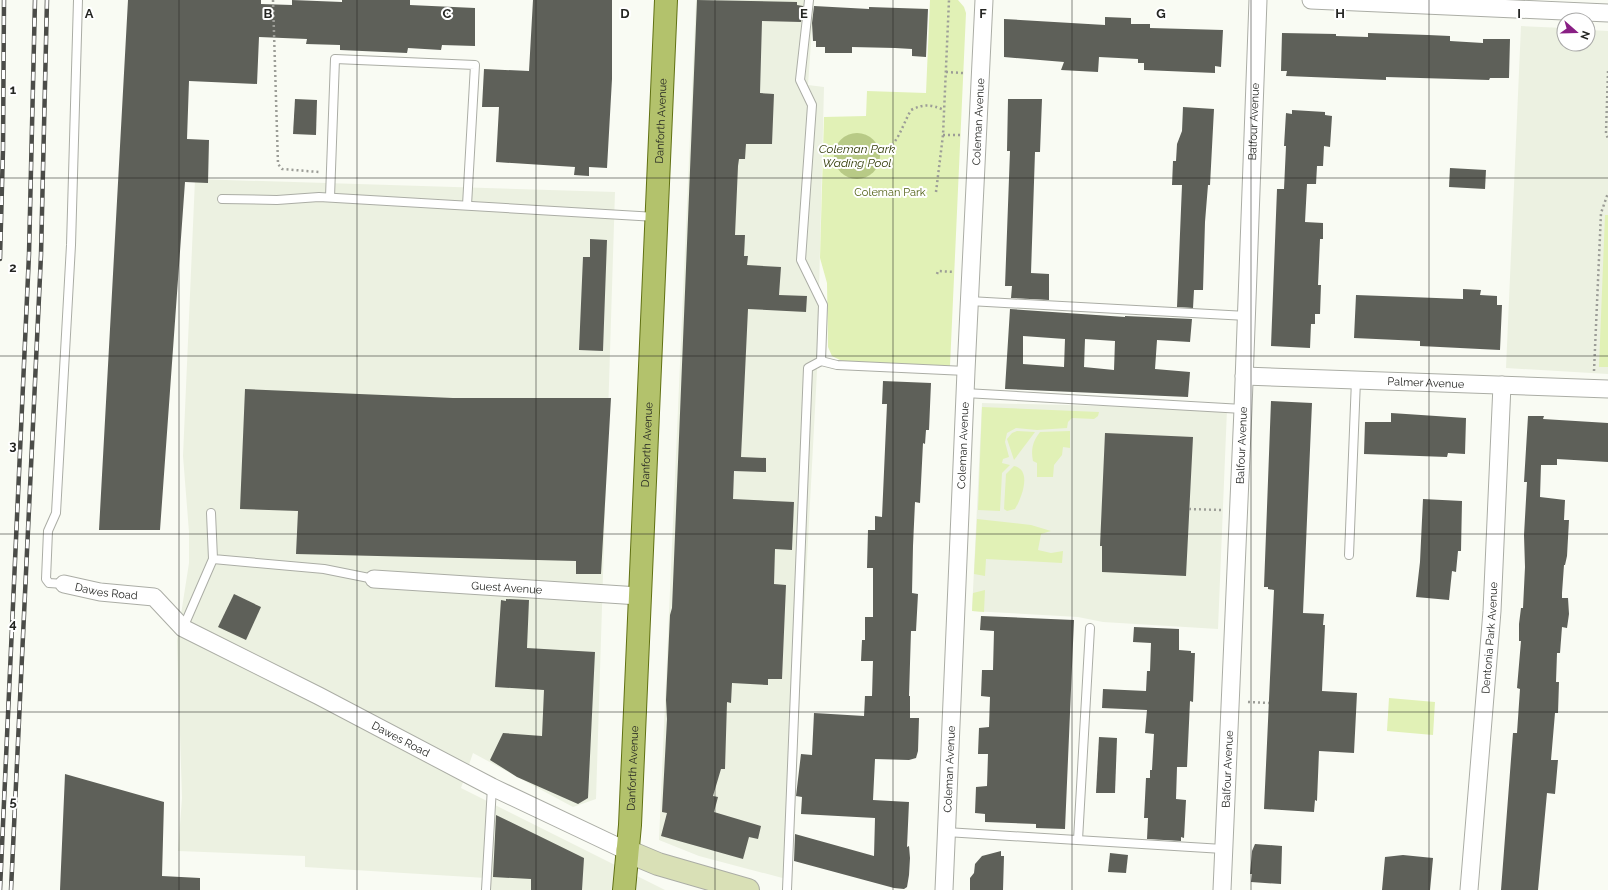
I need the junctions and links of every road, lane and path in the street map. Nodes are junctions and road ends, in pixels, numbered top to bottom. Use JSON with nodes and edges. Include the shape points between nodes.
{"nodes":[{"id":1,"x":78,"y":0,"type":"edge"},
{"id":2,"x":272,"y":0,"type":"edge"},
{"id":3,"x":666,"y":0,"type":"edge"},
{"id":4,"x":809,"y":0,"type":"edge"},
{"id":5,"x":950,"y":0,"type":"edge"},
{"id":6,"x":984,"y":0,"type":"edge"},
{"id":7,"x":1258,"y":0,"type":"edge"},
{"id":8,"x":1311,"y":0,"type":"edge"},
{"id":9,"x":1608,"y":13,"type":"edge"},
{"id":10,"x":1608,"y":71,"type":"edge"},
{"id":11,"x":946,"y":72,"type":"junction"},
{"id":12,"x":966,"y":74,"type":"dead end"},
{"id":13,"x":1608,"y":88,"type":"edge"},
{"id":14,"x":944,"y":110,"type":"junction"},
{"id":15,"x":963,"y":134,"type":"dead end"},
{"id":16,"x":943,"y":135,"type":"junction"},
{"id":17,"x":1608,"y":139,"type":"edge"},
{"id":18,"x":885,"y":152,"type":"dead end"},
{"id":19,"x":304,"y":170,"type":"dead end"},
{"id":20,"x":936,"y":192,"type":"dead end"},
{"id":21,"x":1608,"y":193,"type":"edge"},
{"id":22,"x":330,"y":197,"type":"junction"},
{"id":23,"x":222,"y":199,"type":"dead end"},
{"id":24,"x":467,"y":205,"type":"junction"},
{"id":25,"x":1602,"y":208,"type":"junction"},
{"id":26,"x":1608,"y":209,"type":"edge"},
{"id":27,"x":656,"y":217,"type":"junction"},
{"id":28,"x":957,"y":273,"type":"dead end"},
{"id":29,"x":937,"y":274,"type":"dead end"},
{"id":30,"x":969,"y":301,"type":"junction"},
{"id":31,"x":1247,"y":316,"type":"junction"},
{"id":32,"x":821,"y":361,"type":"junction"},
{"id":33,"x":966,"y":371,"type":"junction"},
{"id":34,"x":1244,"y":376,"type":"junction"},
{"id":35,"x":1356,"y":380,"type":"junction"},
{"id":36,"x":1502,"y":385,"type":"junction"},
{"id":37,"x":1601,"y":388,"type":"edge"},
{"id":38,"x":965,"y":393,"type":"junction"},
{"id":39,"x":1243,"y":409,"type":"junction"},
{"id":40,"x":1189,"y":509,"type":"dead end"},
{"id":41,"x":1226,"y":510,"type":"dead end"},
{"id":42,"x":211,"y":513,"type":"dead end"},
{"id":43,"x":1349,"y":555,"type":"dead end"},
{"id":44,"x":213,"y":559,"type":"junction"},
{"id":45,"x":374,"y":579,"type":"joint"},
{"id":46,"x":64,"y":584,"type":"joint"},
{"id":47,"x":639,"y":596,"type":"junction"},
{"id":48,"x":183,"y":628,"type":"junction"},
{"id":49,"x":1090,"y":628,"type":"dead end"},
{"id":50,"x":1243,"y":702,"type":"dead end"},
{"id":51,"x":1269,"y":703,"type":"dead end"},
{"id":52,"x":492,"y":787,"type":"junction"},
{"id":53,"x":946,"y":832,"type":"junction"},
{"id":54,"x":1078,"y":840,"type":"junction"},
{"id":55,"x":1223,"y":849,"type":"junction"},
{"id":56,"x":628,"y":852,"type":"junction"},
{"id":57,"x":486,"y":890,"type":"edge"},
{"id":58,"x":624,"y":890,"type":"edge"},
{"id":59,"x":748,"y":890,"type":"edge"},
{"id":60,"x":787,"y":890,"type":"edge"},
{"id":61,"x":944,"y":890,"type":"edge"},
{"id":62,"x":1222,"y":890,"type":"edge"},
{"id":63,"x":1469,"y":890,"type":"edge"}],
"edges":[{"from":1,"to":46,"type":"lane","via":[[71,245],[56,513],[48,531],[46,579],[49,582]]},
{"from":2,"to":19,"type":"path","via":[[278,164],[282,169]]},
{"from":3,"to":27,"type":"main road","name":"Danforth Avenue"},
{"from":4,"to":32,"type":"lane","via":[[800,80],[812,105],[801,260],[822,305]]},
{"from":5,"to":11,"type":"path"},
{"from":6,"to":30,"type":"street","name":"Coleman Avenue"},
{"from":7,"to":31,"type":"street","name":"Balfour Avenue"},
{"from":8,"to":9,"type":"street"},
{"from":10,"to":13,"type":"path"},
{"from":11,"to":12,"type":"path"},
{"from":11,"to":14,"type":"path"},
{"from":13,"to":17,"type":"path"},
{"from":14,"to":16,"type":"path"},
{"from":14,"to":18,"type":"path","via":[[929,105],[911,110],[893,146]]},
{"from":15,"to":16,"type":"path"},
{"from":16,"to":20,"type":"path"},
{"from":21,"to":25,"type":"path"},
{"from":22,"to":23,"type":"lane","via":[[277,200]]},
{"from":22,"to":24,"type":"lane"},
{"from":22,"to":24,"type":"lane","via":[[336,59],[475,65]]},
{"from":24,"to":27,"type":"lane"},
{"from":25,"to":26,"type":"path"},
{"from":25,"to":37,"type":"path"},
{"from":27,"to":47,"type":"main road","name":"Danforth Avenue"},
{"from":28,"to":29,"type":"path","via":[[938,271]]},
{"from":30,"to":31,"type":"lane"},
{"from":30,"to":33,"type":"street","name":"Coleman Avenue"},
{"from":31,"to":34,"type":"street","name":"Balfour Avenue"},
{"from":32,"to":33,"type":"lane","via":[[837,365]]},
{"from":32,"to":60,"type":"lane","via":[[808,368]]},
{"from":33,"to":38,"type":"street","name":"Coleman Avenue"},
{"from":34,"to":35,"type":"street","name":"Palmer Avenue"},
{"from":34,"to":39,"type":"street","name":"Balfour Avenue"},
{"from":35,"to":36,"type":"street","name":"Palmer Avenue"},
{"from":35,"to":43,"type":"lane"},
{"from":36,"to":37,"type":"street","name":"Palmer Avenue"},
{"from":36,"to":63,"type":"street","name":"Dentonia Park Avenue","via":[[1492,612]]},
{"from":38,"to":39,"type":"lane"},
{"from":38,"to":53,"type":"street","name":"Coleman Avenue"},
{"from":39,"to":55,"type":"street","name":"Balfour Avenue"},
{"from":40,"to":41,"type":"path"},
{"from":42,"to":44,"type":"lane"},
{"from":44,"to":45,"type":"lane","via":[[324,569]]},
{"from":44,"to":48,"type":"lane"},
{"from":45,"to":47,"type":"street","name":"Guest Avenue"},
{"from":46,"to":48,"type":"street","name":"Dawes Road","via":[[100,592],[154,597]]},
{"from":47,"to":56,"type":"main road","name":"Danforth Avenue"},
{"from":48,"to":52,"type":"street","name":"Dawes Road"},
{"from":49,"to":54,"type":"lane"},
{"from":50,"to":51,"type":"path"},
{"from":52,"to":56,"type":"street","name":"Dawes Road"},
{"from":52,"to":57,"type":"lane"},
{"from":53,"to":54,"type":"lane"},
{"from":53,"to":61,"type":"street","name":"Coleman Avenue"},
{"from":54,"to":55,"type":"lane"},
{"from":55,"to":62,"type":"street","name":"Balfour Avenue"},
{"from":56,"to":58,"type":"main road","name":"Danforth Avenue"},
{"from":56,"to":59,"type":"street","name":"Dawes Road","via":[[658,864]]}]}
